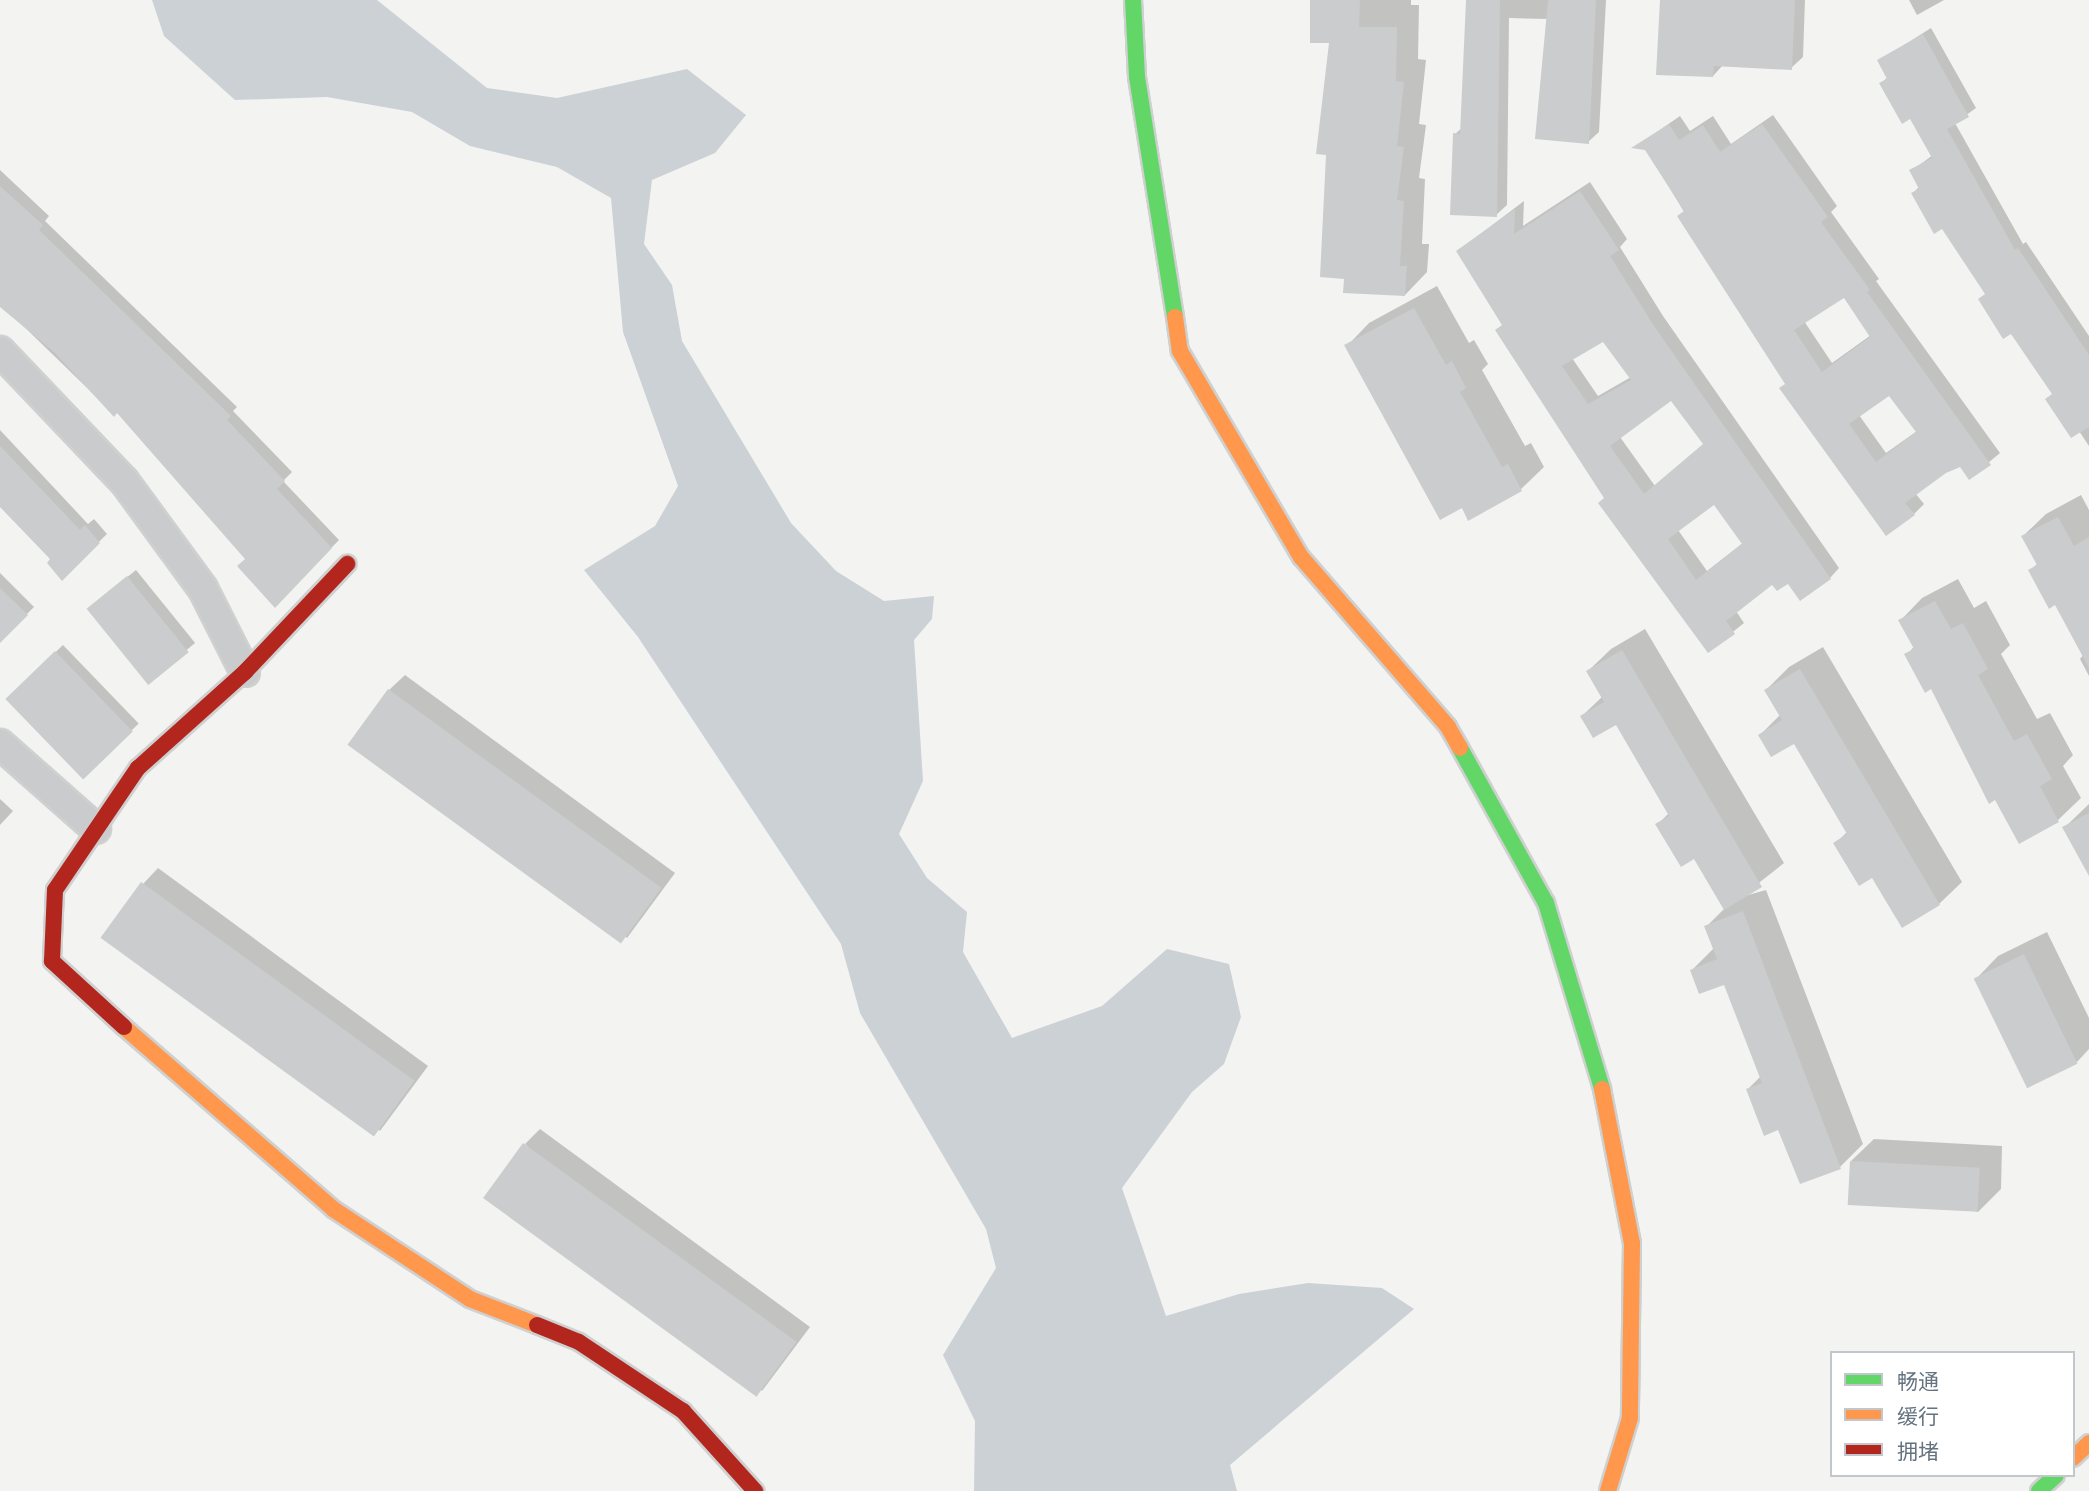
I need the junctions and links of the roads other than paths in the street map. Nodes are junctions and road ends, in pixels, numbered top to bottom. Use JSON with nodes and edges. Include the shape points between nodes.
{"nodes":[{"id":1,"x":1133,"y":0,"type":"edge"},
{"id":2,"x":0,"y":351,"type":"edge"},
{"id":3,"x":347,"y":564,"type":"dead end"},
{"id":4,"x":245,"y":672,"type":"junction"},
{"id":5,"x":0,"y":744,"type":"edge"},
{"id":6,"x":96,"y":829,"type":"junction"},
{"id":7,"x":2089,"y":1443,"type":"edge"},
{"id":8,"x":2075,"y":1456,"type":"edge"},
{"id":9,"x":2054,"y":1477,"type":"edge"},
{"id":10,"x":755,"y":1491,"type":"edge"},
{"id":11,"x":1608,"y":1491,"type":"edge"},
{"id":12,"x":2039,"y":1491,"type":"edge"}],
"edges":[{"from":1,"to":11,"type":"street","via":[[1137,77],[1180,351],[1301,558],[1448,727],[1546,903],[1603,1092],[1632,1243],[1630,1418]]},
{"from":2,"to":4,"type":"street","via":[[124,481],[203,589]]},
{"from":3,"to":4,"type":"street"},
{"from":4,"to":6,"type":"street","via":[[138,768]]},
{"from":5,"to":6,"type":"street"},
{"from":6,"to":10,"type":"street","via":[[55,890],[52,961],[218,1112],[334,1209],[470,1299],[579,1342],[683,1411]]},
{"from":7,"to":8,"type":"street"},
{"from":9,"to":12,"type":"street"}]}
